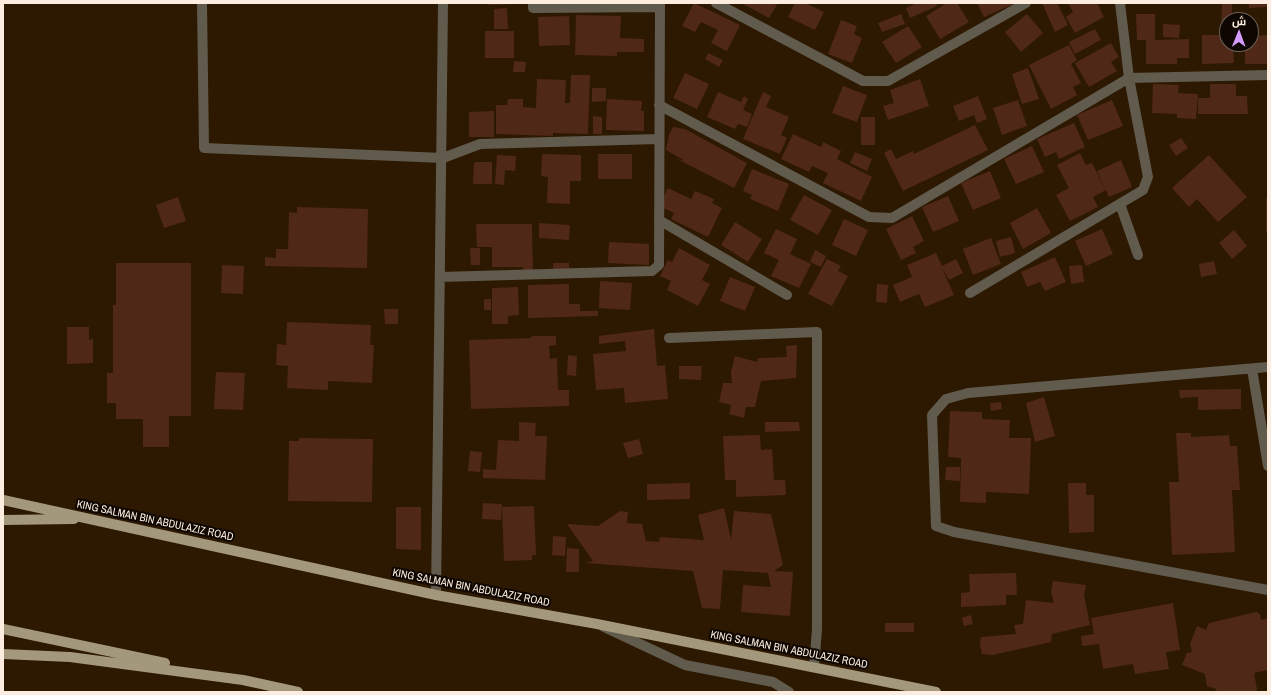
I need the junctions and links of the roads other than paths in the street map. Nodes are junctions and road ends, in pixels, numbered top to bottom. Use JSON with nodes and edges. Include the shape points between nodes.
{"nodes":[{"id":1,"x":202,"y":3,"type":"edge"},
{"id":2,"x":443,"y":3,"type":"edge"},
{"id":3,"x":533,"y":3,"type":"edge"},
{"id":4,"x":716,"y":3,"type":"edge"},
{"id":5,"x":1026,"y":3,"type":"edge"},
{"id":6,"x":1120,"y":3,"type":"edge"},
{"id":7,"x":660,"y":5,"type":"edge"},
{"id":8,"x":1268,"y":75,"type":"edge"},
{"id":9,"x":1129,"y":78,"type":"junction"},
{"id":10,"x":659,"y":105,"type":"junction"},
{"id":11,"x":659,"y":139,"type":"junction"},
{"id":12,"x":443,"y":158,"type":"junction"},
{"id":13,"x":1120,"y":204,"type":"junction"},
{"id":14,"x":659,"y":220,"type":"junction"},
{"id":15,"x":1138,"y":255,"type":"dead end"},
{"id":16,"x":440,"y":277,"type":"junction"},
{"id":17,"x":970,"y":293,"type":"dead end"},
{"id":18,"x":787,"y":295,"type":"dead end"},
{"id":19,"x":669,"y":338,"type":"dead end"},
{"id":20,"x":1268,"y":367,"type":"edge"},
{"id":21,"x":1252,"y":369,"type":"junction"},
{"id":22,"x":1268,"y":466,"type":"edge"},
{"id":23,"x":3,"y":500,"type":"edge"},
{"id":24,"x":94,"y":519,"type":"junction"},
{"id":25,"x":3,"y":520,"type":"edge"},
{"id":26,"x":1268,"y":590,"type":"edge"},
{"id":27,"x":436,"y":595,"type":"junction"},
{"id":28,"x":597,"y":624,"type":"junction"},
{"id":29,"x":3,"y":629,"type":"edge"},
{"id":30,"x":3,"y":654,"type":"edge"},
{"id":31,"x":814,"y":667,"type":"junction"},
{"id":32,"x":243,"y":680,"type":"junction"},
{"id":33,"x":294,"y":692,"type":"edge"},
{"id":34,"x":789,"y":692,"type":"edge"},
{"id":35,"x":936,"y":692,"type":"edge"}],
"edges":[{"from":1,"to":12,"type":"street","via":[[204,148]]},
{"from":2,"to":12,"type":"street"},
{"from":3,"to":7,"type":"street","via":[[533,8]]},
{"from":4,"to":5,"type":"street","via":[[863,82],[888,81]]},
{"from":6,"to":9,"type":"street"},
{"from":7,"to":10,"type":"street"},
{"from":8,"to":9,"type":"street"},
{"from":9,"to":10,"type":"street","via":[[892,218],[869,217]]},
{"from":9,"to":13,"type":"street","via":[[1148,176],[1143,190]]},
{"from":10,"to":11,"type":"street"},
{"from":11,"to":12,"type":"street","via":[[480,144]]},
{"from":11,"to":14,"type":"street"},
{"from":12,"to":16,"type":"street"},
{"from":13,"to":15,"type":"street"},
{"from":13,"to":17,"type":"street"},
{"from":14,"to":16,"type":"street","via":[[659,265],[652,271]]},
{"from":14,"to":18,"type":"street"},
{"from":16,"to":27,"type":"street"},
{"from":19,"to":31,"type":"street","via":[[817,332],[817,629]]},
{"from":20,"to":21,"type":"street"},
{"from":21,"to":22,"type":"street"},
{"from":21,"to":26,"type":"street","via":[[968,393],[946,399],[932,415],[936,526],[954,532]]},
{"from":23,"to":24,"type":"main road","name":"KING SALMAN BIN ABDULAZIZ ROAD"},
{"from":24,"to":25,"type":"main road"},
{"from":24,"to":27,"type":"main road","name":"KING SALMAN BIN ABDULAZIZ ROAD"},
{"from":27,"to":28,"type":"main road","name":"KING SALMAN BIN ABDULAZIZ ROAD"},
{"from":28,"to":31,"type":"main road","name":"KING SALMAN BIN ABDULAZIZ ROAD"},
{"from":28,"to":34,"type":"street","via":[[685,665],[773,682]]},
{"from":29,"to":32,"type":"main road"},
{"from":30,"to":32,"type":"main road","via":[[70,657]]},
{"from":31,"to":35,"type":"main road","name":"KING SALMAN BIN ABDULAZIZ ROAD"},
{"from":32,"to":33,"type":"main road"}]}
